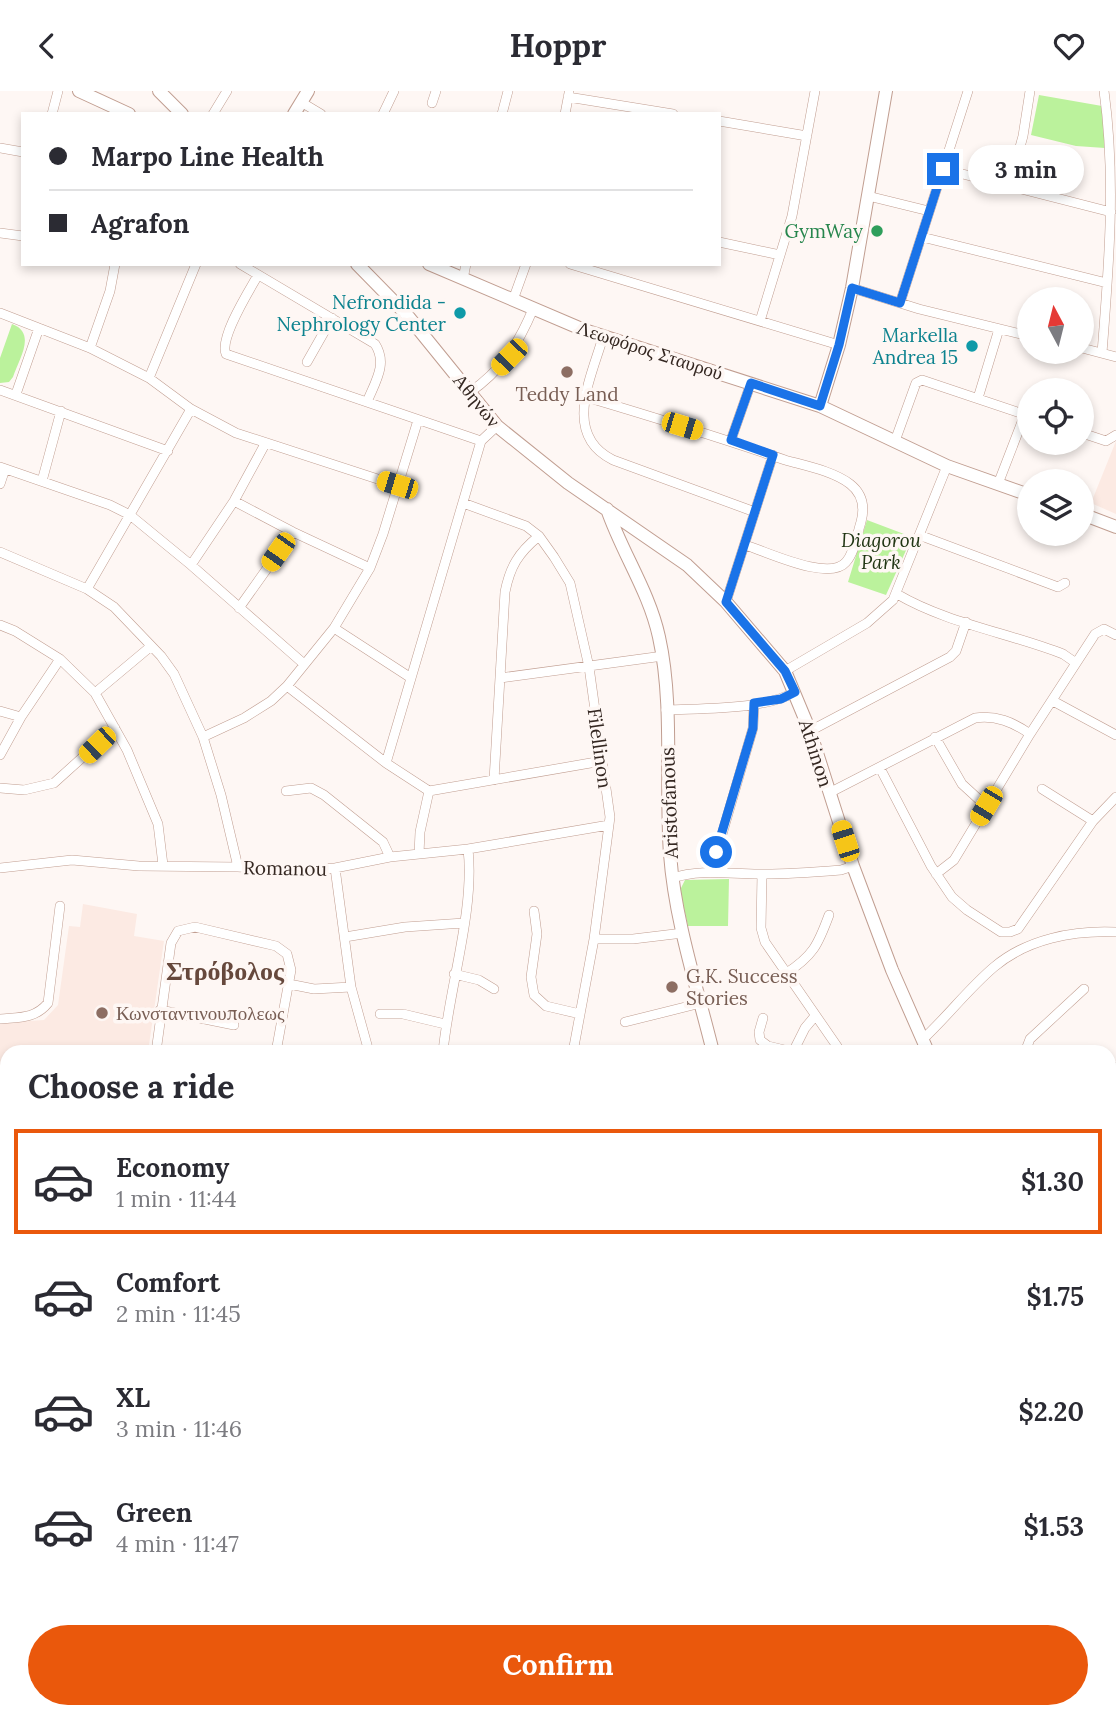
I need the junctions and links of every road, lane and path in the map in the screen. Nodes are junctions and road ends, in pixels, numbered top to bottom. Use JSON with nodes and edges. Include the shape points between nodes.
{"nodes":[{"id":1,"x":58,"y":91,"type":"edge"},
{"id":2,"x":79,"y":91,"type":"edge"},
{"id":3,"x":159,"y":91,"type":"edge"},
{"id":4,"x":227,"y":91,"type":"edge"},
{"id":5,"x":394,"y":91,"type":"edge"},
{"id":6,"x":436,"y":91,"type":"edge"},
{"id":7,"x":508,"y":91,"type":"edge"},
{"id":8,"x":815,"y":91,"type":"edge"},
{"id":9,"x":886,"y":91,"type":"edge"},
{"id":10,"x":968,"y":91,"type":"edge"},
{"id":11,"x":1030,"y":91,"type":"edge"},
{"id":12,"x":1104,"y":91,"type":"edge"},
{"id":13,"x":569,"y":94,"type":"edge"},
{"id":14,"x":304,"y":96,"type":"edge"},
{"id":15,"x":432,"y":103,"type":"dead end"},
{"id":16,"x":640,"y":111,"type":"edge"},
{"id":17,"x":53,"y":112,"type":"edge"},
{"id":18,"x":125,"y":112,"type":"edge"},
{"id":19,"x":176,"y":112,"type":"edge"},
{"id":20,"x":213,"y":112,"type":"edge"},
{"id":21,"x":295,"y":112,"type":"edge"},
{"id":22,"x":319,"y":112,"type":"edge"},
{"id":23,"x":384,"y":112,"type":"edge"},
{"id":24,"x":503,"y":112,"type":"edge"},
{"id":25,"x":565,"y":112,"type":"edge"},
{"id":26,"x":721,"y":121,"type":"edge"},
{"id":27,"x":807,"y":136,"type":"junction"},
{"id":28,"x":0,"y":148,"type":"edge"},
{"id":29,"x":21,"y":152,"type":"edge"},
{"id":30,"x":943,"y":169,"type":"junction"},
{"id":31,"x":1009,"y":187,"type":"junction"},
{"id":32,"x":868,"y":196,"type":"junction"},
{"id":33,"x":929,"y":211,"type":"junction"},
{"id":34,"x":1111,"y":212,"type":"junction"},
{"id":35,"x":0,"y":233,"type":"edge"},
{"id":36,"x":21,"y":236,"type":"edge"},
{"id":37,"x":922,"y":237,"type":"junction"},
{"id":38,"x":721,"y":242,"type":"edge"},
{"id":39,"x":780,"y":255,"type":"junction"},
{"id":40,"x":115,"y":266,"type":"edge"},
{"id":41,"x":195,"y":266,"type":"edge"},
{"id":42,"x":243,"y":266,"type":"edge"},
{"id":43,"x":359,"y":266,"type":"edge"},
{"id":44,"x":434,"y":266,"type":"edge"},
{"id":45,"x":466,"y":266,"type":"edge"},
{"id":46,"x":525,"y":266,"type":"edge"},
{"id":47,"x":576,"y":266,"type":"edge"},
{"id":48,"x":604,"y":266,"type":"edge"},
{"id":49,"x":602,"y":274,"type":"junction"},
{"id":50,"x":258,"y":275,"type":"junction"},
{"id":51,"x":463,"y":279,"type":"junction"},
{"id":52,"x":1107,"y":282,"type":"junction"},
{"id":53,"x":852,"y":288,"type":"junction"},
{"id":54,"x":513,"y":300,"type":"junction"},
{"id":55,"x":900,"y":303,"type":"junction"},
{"id":56,"x":533,"y":309,"type":"junction"},
{"id":57,"x":0,"y":313,"type":"edge"},
{"id":58,"x":332,"y":318,"type":"junction"},
{"id":59,"x":760,"y":321,"type":"junction"},
{"id":60,"x":38,"y":328,"type":"junction"},
{"id":61,"x":999,"y":329,"type":"junction"},
{"id":62,"x":1017,"y":333,"type":"edge"},
{"id":63,"x":603,"y":337,"type":"junction"},
{"id":64,"x":839,"y":345,"type":"junction"},
{"id":65,"x":90,"y":348,"type":"junction"},
{"id":66,"x":1094,"y":351,"type":"edge"},
{"id":67,"x":1102,"y":353,"type":"junction"},
{"id":68,"x":1116,"y":357,"type":"edge"},
{"id":69,"x":307,"y":362,"type":"dead end"},
{"id":70,"x":149,"y":378,"type":"junction"},
{"id":71,"x":751,"y":383,"type":"junction"},
{"id":72,"x":0,"y":390,"type":"edge"},
{"id":73,"x":470,"y":392,"type":"junction"},
{"id":74,"x":16,"y":394,"type":"junction"},
{"id":75,"x":586,"y":397,"type":"junction"},
{"id":76,"x":978,"y":398,"type":"junction"},
{"id":77,"x":367,"y":402,"type":"junction"},
{"id":78,"x":820,"y":406,"type":"junction"},
{"id":79,"x":191,"y":409,"type":"junction"},
{"id":80,"x":61,"y":411,"type":"junction"},
{"id":81,"x":1017,"y":412,"type":"edge"},
{"id":82,"x":418,"y":420,"type":"junction"},
{"id":83,"x":497,"y":426,"type":"junction"},
{"id":84,"x":1116,"y":435,"type":"edge"},
{"id":85,"x":1094,"y":437,"type":"edge"},
{"id":86,"x":1017,"y":439,"type":"edge"},
{"id":87,"x":731,"y":440,"type":"junction"},
{"id":88,"x":481,"y":441,"type":"junction"},
{"id":89,"x":895,"y":441,"type":"junction"},
{"id":90,"x":265,"y":444,"type":"junction"},
{"id":91,"x":168,"y":451,"type":"junction"},
{"id":92,"x":773,"y":455,"type":"junction"},
{"id":93,"x":947,"y":466,"type":"junction"},
{"id":94,"x":2,"y":468,"type":"edge"},
{"id":95,"x":42,"y":481,"type":"junction"},
{"id":96,"x":0,"y":484,"type":"edge"},
{"id":97,"x":998,"y":484,"type":"junction"},
{"id":98,"x":397,"y":485,"type":"junction"},
{"id":99,"x":1017,"y":491,"type":"edge"},
{"id":100,"x":234,"y":501,"type":"junction"},
{"id":101,"x":463,"y":503,"type":"junction"},
{"id":102,"x":611,"y":512,"type":"junction"},
{"id":103,"x":754,"y":512,"type":"junction"},
{"id":104,"x":130,"y":515,"type":"junction"},
{"id":105,"x":1094,"y":519,"type":"edge"},
{"id":106,"x":1116,"y":527,"type":"edge"},
{"id":107,"x":293,"y":532,"type":"junction"},
{"id":108,"x":919,"y":535,"type":"junction"},
{"id":109,"x":538,"y":536,"type":"junction"},
{"id":110,"x":745,"y":545,"type":"junction"},
{"id":111,"x":0,"y":552,"type":"edge"},
{"id":112,"x":191,"y":565,"type":"junction"},
{"id":113,"x":370,"y":568,"type":"junction"},
{"id":114,"x":1065,"y":583,"type":"dead end"},
{"id":115,"x":87,"y":589,"type":"junction"},
{"id":116,"x":897,"y":593,"type":"junction"},
{"id":117,"x":726,"y":602,"type":"junction"},
{"id":118,"x":239,"y":608,"type":"junction"},
{"id":119,"x":966,"y":622,"type":"junction"},
{"id":120,"x":0,"y":625,"type":"edge"},
{"id":121,"x":334,"y":628,"type":"junction"},
{"id":122,"x":1116,"y":635,"type":"edge"},
{"id":123,"x":150,"y":647,"type":"junction"},
{"id":124,"x":663,"y":656,"type":"junction"},
{"id":125,"x":60,"y":659,"type":"junction"},
{"id":126,"x":1076,"y":663,"type":"junction"},
{"id":127,"x":304,"y":664,"type":"junction"},
{"id":128,"x":589,"y":667,"type":"junction"},
{"id":129,"x":785,"y":671,"type":"junction"},
{"id":130,"x":411,"y":678,"type":"junction"},
{"id":131,"x":500,"y":678,"type":"junction"},
{"id":132,"x":288,"y":687,"type":"junction"},
{"id":133,"x":795,"y":692,"type":"junction"},
{"id":134,"x":95,"y":693,"type":"junction"},
{"id":135,"x":1053,"y":701,"type":"junction"},
{"id":136,"x":754,"y":703,"type":"junction"},
{"id":137,"x":666,"y":710,"type":"junction"},
{"id":138,"x":0,"y":711,"type":"edge"},
{"id":139,"x":21,"y":717,"type":"junction"},
{"id":140,"x":115,"y":728,"type":"junction"},
{"id":141,"x":810,"y":731,"type":"junction"},
{"id":142,"x":1030,"y":734,"type":"junction"},
{"id":143,"x":1116,"y":735,"type":"edge"},
{"id":144,"x":203,"y":737,"type":"junction"},
{"id":145,"x":935,"y":737,"type":"junction"},
{"id":146,"x":0,"y":755,"type":"edge"},
{"id":147,"x":602,"y":761,"type":"junction"},
{"id":148,"x":386,"y":762,"type":"junction"},
{"id":149,"x":880,"y":768,"type":"junction"},
{"id":150,"x":494,"y":780,"type":"junction"},
{"id":151,"x":0,"y":788,"type":"edge"},
{"id":152,"x":1042,"y":789,"type":"dead end"},
{"id":153,"x":429,"y":791,"type":"junction"},
{"id":154,"x":286,"y":792,"type":"dead end"},
{"id":155,"x":829,"y":793,"type":"junction"},
{"id":156,"x":1116,"y":797,"type":"edge"},
{"id":157,"x":986,"y":806,"type":"junction"},
{"id":158,"x":1093,"y":821,"type":"junction"},
{"id":159,"x":609,"y":825,"type":"junction"},
{"id":160,"x":468,"y":849,"type":"junction"},
{"id":161,"x":419,"y":854,"type":"junction"},
{"id":162,"x":390,"y":857,"type":"junction"},
{"id":163,"x":163,"y":865,"type":"junction"},
{"id":164,"x":853,"y":866,"type":"junction"},
{"id":165,"x":238,"y":867,"type":"junction"},
{"id":166,"x":0,"y":868,"type":"edge"},
{"id":167,"x":335,"y":868,"type":"junction"},
{"id":168,"x":711,"y":872,"type":"junction"},
{"id":169,"x":762,"y":874,"type":"junction"},
{"id":170,"x":936,"y":874,"type":"junction"},
{"id":171,"x":672,"y":878,"type":"junction"},
{"id":172,"x":60,"y":906,"type":"dead end"},
{"id":173,"x":534,"y":911,"type":"dead end"},
{"id":174,"x":829,"y":915,"type":"dead end"},
{"id":175,"x":464,"y":923,"type":"junction"},
{"id":176,"x":1116,"y":932,"type":"edge"},
{"id":177,"x":683,"y":933,"type":"junction"},
{"id":178,"x":345,"y":937,"type":"junction"},
{"id":179,"x":594,"y":939,"type":"junction"},
{"id":180,"x":454,"y":974,"type":"junction"},
{"id":181,"x":785,"y":974,"type":"junction"},
{"id":182,"x":289,"y":984,"type":"junction"},
{"id":183,"x":351,"y":987,"type":"junction"},
{"id":184,"x":494,"y":989,"type":"dead end"},
{"id":185,"x":1084,"y":989,"type":"dead end"},
{"id":186,"x":701,"y":1003,"type":"junction"},
{"id":187,"x":160,"y":1010,"type":"junction"},
{"id":188,"x":380,"y":1014,"type":"dead end"},
{"id":189,"x":580,"y":1014,"type":"junction"},
{"id":190,"x":815,"y":1016,"type":"junction"},
{"id":191,"x":763,"y":1018,"type":"dead end"},
{"id":192,"x":0,"y":1019,"type":"edge"},
{"id":193,"x":625,"y":1022,"type":"dead end"},
{"id":194,"x":445,"y":1024,"type":"junction"},
{"id":195,"x":233,"y":1025,"type":"dead end"},
{"id":196,"x":157,"y":1045,"type":"edge"},
{"id":197,"x":277,"y":1045,"type":"edge"},
{"id":198,"x":367,"y":1045,"type":"edge"},
{"id":199,"x":444,"y":1045,"type":"edge"},
{"id":200,"x":574,"y":1045,"type":"edge"},
{"id":201,"x":711,"y":1045,"type":"edge"},
{"id":202,"x":767,"y":1045,"type":"edge"},
{"id":203,"x":796,"y":1045,"type":"edge"},
{"id":204,"x":836,"y":1045,"type":"edge"},
{"id":205,"x":925,"y":1045,"type":"edge"},
{"id":206,"x":926,"y":1045,"type":"edge"},
{"id":207,"x":1028,"y":1045,"type":"edge"}],
"edges":[{"from":1,"to":17,"type":"street"},
{"from":2,"to":18,"type":"street"},
{"from":3,"to":19,"type":"street"},
{"from":4,"to":20,"type":"street"},
{"from":5,"to":23,"type":"street"},
{"from":6,"to":15,"type":"street"},
{"from":7,"to":24,"type":"street"},
{"from":8,"to":27,"type":"street"},
{"from":9,"to":32,"type":"street"},
{"from":10,"to":30,"type":"street"},
{"from":11,"to":31,"type":"street"},
{"from":12,"to":34,"type":"street","via":[[1111,138]]},
{"from":13,"to":16,"type":"street"},
{"from":13,"to":25,"type":"street"},
{"from":14,"to":21,"type":"street"},
{"from":14,"to":22,"type":"street"},
{"from":26,"to":27,"type":"street"},
{"from":27,"to":39,"type":"street"},
{"from":28,"to":29,"type":"street"},
{"from":30,"to":31,"type":"street"},
{"from":30,"to":33,"type":"street"},
{"from":31,"to":34,"type":"street"},
{"from":32,"to":33,"type":"street"},
{"from":32,"to":53,"type":"street"},
{"from":33,"to":37,"type":"street"},
{"from":34,"to":52,"type":"street"},
{"from":35,"to":36,"type":"street"},
{"from":37,"to":52,"type":"street"},
{"from":37,"to":55,"type":"street"},
{"from":38,"to":39,"type":"street"},
{"from":39,"to":59,"type":"street"},
{"from":40,"to":65,"type":"street"},
{"from":41,"to":70,"type":"street"},
{"from":42,"to":50,"type":"street"},
{"from":43,"to":73,"type":"street","name":"Αθηνών","via":[[407,315]]},
{"from":44,"to":51,"type":"street","name":"Λεωφόρος Σταυρού"},
{"from":45,"to":51,"type":"street"},
{"from":46,"to":54,"type":"street"},
{"from":47,"to":49,"type":"street"},
{"from":48,"to":49,"type":"street"},
{"from":49,"to":59,"type":"street"},
{"from":50,"to":58,"type":"street"},
{"from":50,"to":77,"type":"street","via":[[227,336],[226,354]]},
{"from":51,"to":54,"type":"street","name":"Λεωφόρος Σταυρού"},
{"from":52,"to":67,"type":"street"},
{"from":53,"to":55,"type":"street"},
{"from":53,"to":64,"type":"street"},
{"from":54,"to":56,"type":"street","name":"Λεωφόρος Σταυρού"},
{"from":55,"to":61,"type":"street"},
{"from":56,"to":63,"type":"street","name":"Λεωφόρος Σταυρού"},
{"from":56,"to":73,"type":"street","via":[[509,357]]},
{"from":57,"to":60,"type":"street"},
{"from":58,"to":69,"type":"street"},
{"from":58,"to":77,"type":"street","via":[[378,349],[381,367]]},
{"from":59,"to":64,"type":"street"},
{"from":60,"to":65,"type":"street"},
{"from":60,"to":74,"type":"street"},
{"from":61,"to":62,"type":"street"},
{"from":61,"to":76,"type":"street"},
{"from":63,"to":71,"type":"street","name":"Λεωφόρος Σταυρού"},
{"from":63,"to":75,"type":"street"},
{"from":64,"to":78,"type":"street"},
{"from":65,"to":70,"type":"street"},
{"from":66,"to":67,"type":"street"},
{"from":67,"to":68,"type":"street"},
{"from":70,"to":79,"type":"street"},
{"from":71,"to":78,"type":"street","name":"Λεωφόρος Σταυρού"},
{"from":71,"to":87,"type":"street"},
{"from":72,"to":74,"type":"street"},
{"from":73,"to":83,"type":"street","name":"Αθηνών"},
{"from":74,"to":80,"type":"street"},
{"from":75,"to":87,"type":"street"},
{"from":75,"to":103,"type":"street","via":[[587,436],[602,455]]},
{"from":76,"to":81,"type":"street"},
{"from":76,"to":89,"type":"street","via":[[922,380],[916,383]]},
{"from":77,"to":82,"type":"street"},
{"from":78,"to":89,"type":"street","name":"Λεωφόρος Σταυρού"},
{"from":79,"to":90,"type":"street"},
{"from":79,"to":91,"type":"street"},
{"from":80,"to":91,"type":"street"},
{"from":80,"to":95,"type":"street"},
{"from":82,"to":88,"type":"street"},
{"from":82,"to":98,"type":"street"},
{"from":83,"to":88,"type":"street"},
{"from":83,"to":102,"type":"street","name":"Αθηνών"},
{"from":84,"to":85,"type":"street","via":[[1106,441]]},
{"from":86,"to":97,"type":"street"},
{"from":87,"to":92,"type":"street"},
{"from":88,"to":101,"type":"street"},
{"from":89,"to":93,"type":"street","name":"Λεωφόρος Σταυρού"},
{"from":90,"to":98,"type":"street"},
{"from":90,"to":100,"type":"street"},
{"from":91,"to":104,"type":"street"},
{"from":92,"to":103,"type":"street"},
{"from":92,"to":110,"type":"street","via":[[844,479],[860,494],[864,512],[850,556],[838,568],[811,567]]},
{"from":93,"to":97,"type":"street","name":"Λεωφόρος Σταυρού"},
{"from":93,"to":108,"type":"street"},
{"from":94,"to":95,"type":"street"},
{"from":94,"to":96,"type":"street"},
{"from":95,"to":104,"type":"street"},
{"from":97,"to":99,"type":"street","name":"Λεωφόρος Σταυρού"},
{"from":98,"to":113,"type":"street"},
{"from":100,"to":107,"type":"street"},
{"from":100,"to":112,"type":"street"},
{"from":101,"to":109,"type":"street","name":"Filellinon","via":[[526,526]]},
{"from":101,"to":130,"type":"street"},
{"from":102,"to":117,"type":"street","name":"Athinon","via":[[687,565]]},
{"from":102,"to":124,"type":"street","name":"Aristofanous","via":[[654,617]]},
{"from":103,"to":110,"type":"street"},
{"from":104,"to":112,"type":"street"},
{"from":104,"to":115,"type":"street"},
{"from":105,"to":106,"type":"street"},
{"from":107,"to":113,"type":"street"},
{"from":107,"to":118,"type":"street"},
{"from":108,"to":114,"type":"street","via":[[1058,587]]},
{"from":108,"to":116,"type":"street"},
{"from":109,"to":128,"type":"street","name":"Filellinon","via":[[570,583]]},
{"from":109,"to":131,"type":"street","via":[[523,549],[508,576]]},
{"from":110,"to":117,"type":"street"},
{"from":111,"to":115,"type":"street"},
{"from":112,"to":118,"type":"street"},
{"from":113,"to":121,"type":"street"},
{"from":115,"to":123,"type":"street","via":[[114,607]]},
{"from":116,"to":119,"type":"street"},
{"from":116,"to":129,"type":"street","via":[[874,618]]},
{"from":117,"to":129,"type":"street","name":"Athinon"},
{"from":118,"to":127,"type":"street"},
{"from":119,"to":126,"type":"street","via":[[1054,650]]},
{"from":119,"to":141,"type":"street","via":[[950,657]]},
{"from":120,"to":125,"type":"street"},
{"from":121,"to":127,"type":"street"},
{"from":121,"to":130,"type":"street"},
{"from":122,"to":126,"type":"street","via":[[1099,630]]},
{"from":123,"to":134,"type":"street"},
{"from":123,"to":144,"type":"street","via":[[174,674]]},
{"from":124,"to":128,"type":"street"},
{"from":124,"to":137,"type":"street","name":"Aristofanous"},
{"from":125,"to":134,"type":"street"},
{"from":125,"to":139,"type":"street"},
{"from":126,"to":135,"type":"street"},
{"from":127,"to":132,"type":"street"},
{"from":128,"to":131,"type":"street"},
{"from":128,"to":147,"type":"street","name":"Filellinon"},
{"from":129,"to":133,"type":"street","name":"Athinon"},
{"from":130,"to":148,"type":"street"},
{"from":131,"to":150,"type":"street"},
{"from":132,"to":144,"type":"street","via":[[244,718]]},
{"from":132,"to":148,"type":"street"},
{"from":133,"to":136,"type":"street"},
{"from":133,"to":141,"type":"street","name":"Athinon"},
{"from":134,"to":140,"type":"street"},
{"from":135,"to":142,"type":"street"},
{"from":135,"to":143,"type":"street"},
{"from":136,"to":137,"type":"street"},
{"from":136,"to":168,"type":"street","via":[[753,728]]},
{"from":137,"to":171,"type":"street","name":"Aristofanous"},
{"from":138,"to":139,"type":"street"},
{"from":139,"to":146,"type":"street"},
{"from":140,"to":151,"type":"street","via":[[54,783],[24,790]]},
{"from":140,"to":163,"type":"street","via":[[158,824]]},
{"from":141,"to":155,"type":"street","name":"Athinon"},
{"from":142,"to":145,"type":"street","via":[[1007,721],[984,717]]},
{"from":142,"to":157,"type":"street"},
{"from":144,"to":165,"type":"street"},
{"from":145,"to":149,"type":"street"},
{"from":145,"to":157,"type":"street","via":[[962,785]]},
{"from":147,"to":150,"type":"street"},
{"from":147,"to":159,"type":"street","name":"Filellinon"},
{"from":148,"to":153,"type":"street"},
{"from":149,"to":155,"type":"street"},
{"from":149,"to":170,"type":"street"},
{"from":150,"to":153,"type":"street"},
{"from":152,"to":158,"type":"street"},
{"from":153,"to":161,"type":"street"},
{"from":154,"to":162,"type":"street","via":[[311,788],[324,795],[383,842]]},
{"from":155,"to":164,"type":"street","name":"Athinon"},
{"from":156,"to":158,"type":"street"},
{"from":157,"to":170,"type":"street","via":[[954,860]]},
{"from":158,"to":170,"type":"street","via":[[1018,929],[1010,933],[967,910]]},
{"from":159,"to":160,"type":"street","name":"Romanou"},
{"from":159,"to":179,"type":"street","name":"Filellinon"},
{"from":160,"to":161,"type":"street","name":"Romanou"},
{"from":160,"to":175,"type":"street"},
{"from":161,"to":162,"type":"street","name":"Romanou"},
{"from":162,"to":167,"type":"street","name":"Romanou"},
{"from":163,"to":165,"type":"street","name":"Romanou"},
{"from":163,"to":166,"type":"street","name":"Romanou","via":[[72,860]]},
{"from":164,"to":169,"type":"street"},
{"from":164,"to":205,"type":"street","name":"Athinon"},
{"from":165,"to":167,"type":"street","name":"Romanou"},
{"from":167,"to":178,"type":"street"},
{"from":168,"to":169,"type":"street"},
{"from":168,"to":171,"type":"street"},
{"from":169,"to":181,"type":"street","via":[[762,934]]},
{"from":171,"to":177,"type":"street","name":"Aristofanous"},
{"from":172,"to":192,"type":"street","via":[[48,1003],[33,1016]]},
{"from":173,"to":189,"type":"street","via":[[534,995],[546,1006]]},
{"from":174,"to":181,"type":"street","via":[[815,950]]},
{"from":175,"to":178,"type":"street"},
{"from":175,"to":180,"type":"street"},
{"from":176,"to":206,"type":"street","via":[[1085,932],[1031,945],[994,967]]},
{"from":177,"to":179,"type":"street"},
{"from":177,"to":186,"type":"street","name":"Aristofanous"},
{"from":178,"to":183,"type":"street"},
{"from":179,"to":189,"type":"street","name":"Filellinon"},
{"from":180,"to":184,"type":"street"},
{"from":180,"to":194,"type":"street"},
{"from":181,"to":190,"type":"street"},
{"from":182,"to":183,"type":"street","via":[[314,989]]},
{"from":182,"to":187,"type":"street","via":[[290,961],[281,949],[188,927],[171,943]]},
{"from":182,"to":197,"type":"street"},
{"from":183,"to":198,"type":"street"},
{"from":185,"to":207,"type":"street"},
{"from":186,"to":193,"type":"street"},
{"from":186,"to":201,"type":"street","name":"Aristofanous"},
{"from":187,"to":195,"type":"street"},
{"from":187,"to":196,"type":"street"},
{"from":188,"to":194,"type":"street"},
{"from":189,"to":200,"type":"street","name":"Filellinon"},
{"from":190,"to":203,"type":"street"},
{"from":190,"to":204,"type":"street"},
{"from":191,"to":202,"type":"street","via":[[760,1040]]},
{"from":194,"to":199,"type":"street"}]}
